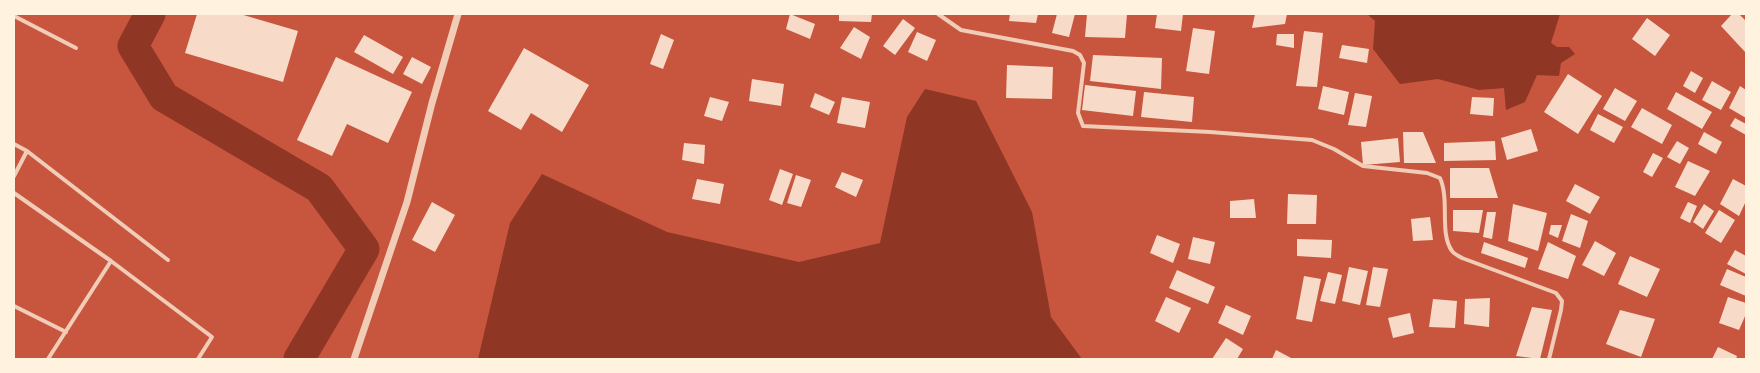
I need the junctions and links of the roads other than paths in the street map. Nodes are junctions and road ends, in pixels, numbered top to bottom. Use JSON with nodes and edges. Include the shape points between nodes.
{"nodes":[{"id":1,"x":458,"y":14,"type":"edge"},
{"id":2,"x":938,"y":14,"type":"edge"},
{"id":3,"x":14,"y":16,"type":"edge"},
{"id":4,"x":76,"y":48,"type":"dead end"},
{"id":5,"x":14,"y":144,"type":"edge"},
{"id":6,"x":27,"y":151,"type":"junction"},
{"id":7,"x":14,"y":176,"type":"edge"},
{"id":8,"x":14,"y":193,"type":"edge"},
{"id":9,"x":168,"y":260,"type":"dead end"},
{"id":10,"x":111,"y":261,"type":"junction"},
{"id":11,"x":14,"y":306,"type":"edge"},
{"id":12,"x":66,"y":332,"type":"junction"},
{"id":13,"x":48,"y":359,"type":"edge"},
{"id":14,"x":198,"y":359,"type":"edge"},
{"id":15,"x":354,"y":359,"type":"edge"},
{"id":16,"x":1549,"y":359,"type":"edge"}],
"edges":[{"from":1,"to":15,"type":"street","via":[[407,202]]},
{"from":2,"to":16,"type":"street","via":[[961,30],[1073,51],[1080,55],[1084,63],[1078,113],[1084,126],[1312,140],[1363,166],[1427,173],[1440,178],[1444,188],[1447,241],[1453,252],[1462,258],[1556,293],[1562,301]]},
{"from":3,"to":4,"type":"street"},
{"from":5,"to":6,"type":"street"},
{"from":6,"to":7,"type":"street"},
{"from":6,"to":9,"type":"street"},
{"from":8,"to":10,"type":"street"},
{"from":10,"to":12,"type":"street"},
{"from":10,"to":14,"type":"street","via":[[212,337]]},
{"from":11,"to":12,"type":"street"},
{"from":12,"to":13,"type":"street"}]}
